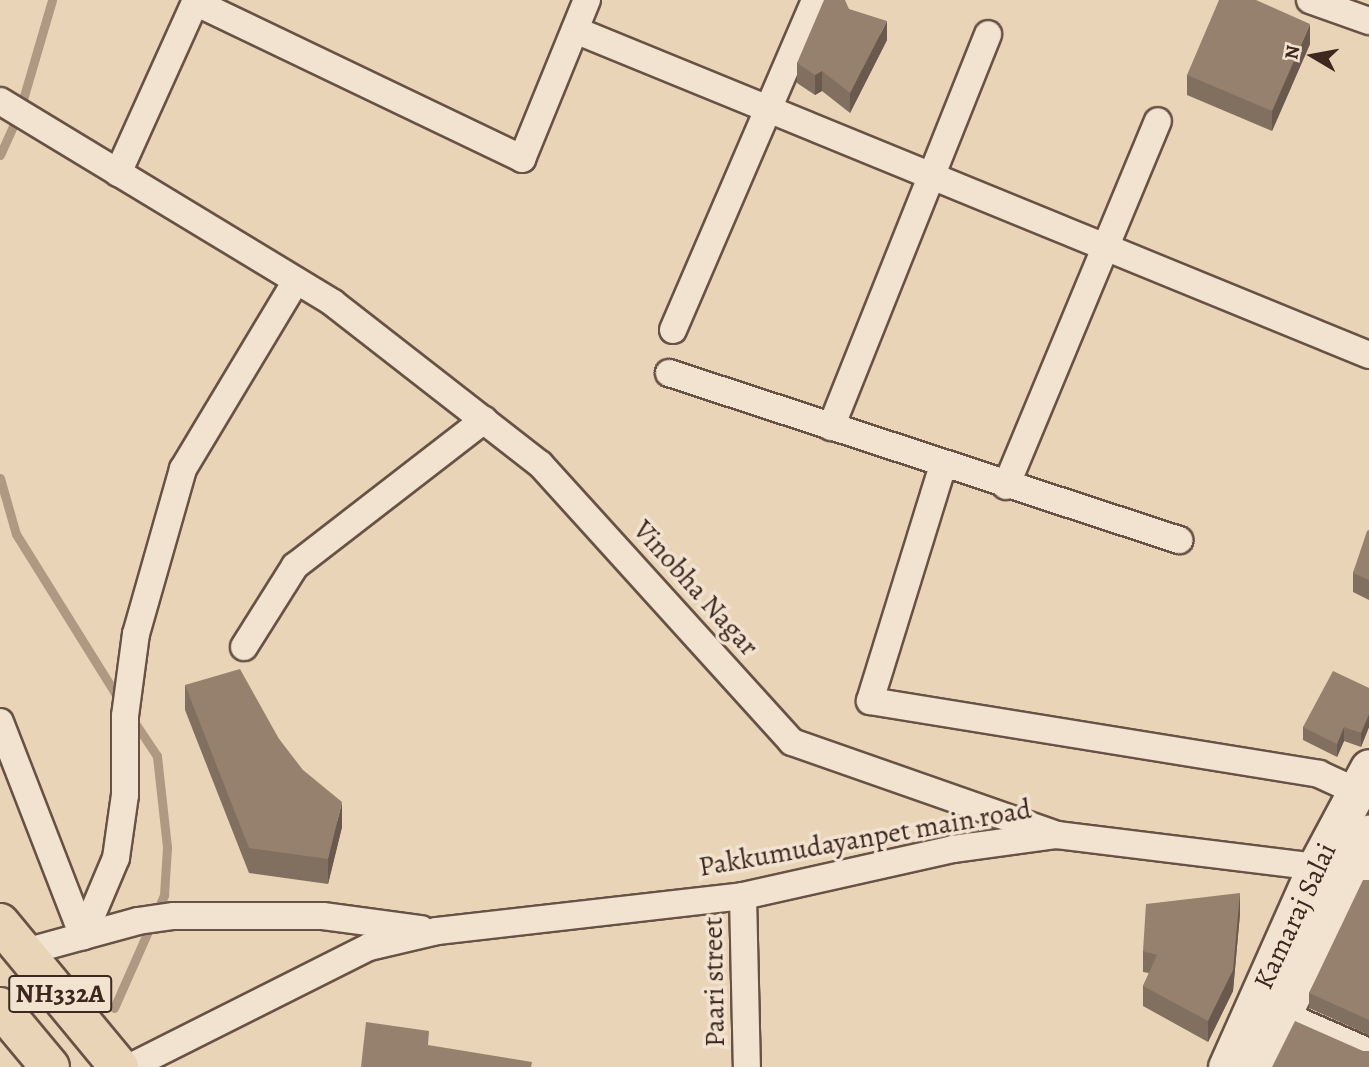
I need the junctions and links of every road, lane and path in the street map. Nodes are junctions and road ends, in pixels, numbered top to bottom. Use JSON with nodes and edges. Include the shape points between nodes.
{"nodes":[{"id":1,"x":587,"y":0,"type":"edge"},
{"id":2,"x":815,"y":0,"type":"edge"},
{"id":3,"x":1310,"y":0,"type":"edge"},
{"id":4,"x":196,"y":1,"type":"edge"},
{"id":5,"x":1369,"y":21,"type":"edge"},
{"id":6,"x":575,"y":30,"type":"junction"},
{"id":7,"x":988,"y":34,"type":"dead end"},
{"id":8,"x":0,"y":101,"type":"edge"},
{"id":9,"x":766,"y":109,"type":"junction"},
{"id":10,"x":1158,"y":121,"type":"dead end"},
{"id":11,"x":118,"y":173,"type":"junction"},
{"id":12,"x":933,"y":177,"type":"junction"},
{"id":13,"x":1102,"y":248,"type":"junction"},
{"id":14,"x":296,"y":281,"type":"junction"},
{"id":15,"x":673,"y":330,"type":"dead end"},
{"id":16,"x":1369,"y":355,"type":"edge"},
{"id":17,"x":669,"y":373,"type":"dead end"},
{"id":18,"x":484,"y":420,"type":"junction"},
{"id":19,"x":831,"y":427,"type":"junction"},
{"id":20,"x":943,"y":465,"type":"junction"},
{"id":21,"x":1006,"y":486,"type":"junction"},
{"id":22,"x":1179,"y":540,"type":"dead end"},
{"id":23,"x":244,"y":647,"type":"dead end"},
{"id":24,"x":0,"y":722,"type":"edge"},
{"id":25,"x":1363,"y":779,"type":"edge"},
{"id":26,"x":1369,"y":834,"type":"edge"},
{"id":27,"x":1056,"y":835,"type":"junction"},
{"id":28,"x":1343,"y":875,"type":"edge"},
{"id":29,"x":743,"y":896,"type":"junction"},
{"id":30,"x":0,"y":923,"type":"edge"},
{"id":31,"x":436,"y":931,"type":"junction"},
{"id":32,"x":83,"y":936,"type":"junction"},
{"id":33,"x":25,"y":952,"type":"junction"},
{"id":34,"x":0,"y":1007,"type":"edge"},
{"id":35,"x":1280,"y":1013,"type":"junction"},
{"id":36,"x":1369,"y":1052,"type":"edge"},
{"id":37,"x":50,"y":1067,"type":"edge"},
{"id":38,"x":120,"y":1067,"type":"edge"},
{"id":39,"x":130,"y":1067,"type":"edge"},
{"id":40,"x":747,"y":1067,"type":"edge"},
{"id":41,"x":1227,"y":1067,"type":"edge"},
{"id":42,"x":1257,"y":1067,"type":"edge"}],
"edges":[{"from":1,"to":6,"type":"street"},
{"from":2,"to":9,"type":"street"},
{"from":3,"to":5,"type":"street"},
{"from":4,"to":6,"type":"street","via":[[522,159]]},
{"from":4,"to":11,"type":"street"},
{"from":6,"to":9,"type":"street"},
{"from":7,"to":12,"type":"street"},
{"from":8,"to":11,"type":"street","name":"Vinobha Nagar"},
{"from":9,"to":12,"type":"street"},
{"from":9,"to":15,"type":"street"},
{"from":10,"to":13,"type":"street"},
{"from":11,"to":14,"type":"street","name":"Vinobha Nagar"},
{"from":12,"to":13,"type":"street"},
{"from":12,"to":19,"type":"street"},
{"from":13,"to":16,"type":"street"},
{"from":13,"to":21,"type":"street"},
{"from":14,"to":18,"type":"street","name":"Vinobha Nagar","via":[[333,303]]},
{"from":14,"to":32,"type":"street","via":[[183,469],[136,634],[125,716],[125,795],[116,858]]},
{"from":17,"to":19,"type":"street"},
{"from":18,"to":23,"type":"street","via":[[295,566]]},
{"from":18,"to":27,"type":"street","name":"Vinobha Nagar","via":[[540,464],[792,742]]},
{"from":19,"to":20,"type":"street"},
{"from":20,"to":21,"type":"street"},
{"from":20,"to":25,"type":"street","via":[[870,701]]},
{"from":21,"to":22,"type":"street"},
{"from":24,"to":32,"type":"street"},
{"from":25,"to":28,"type":"main road","name":"Kamaraj Salai"},
{"from":26,"to":28,"type":"main road","name":"Kamaraj Salai"},
{"from":27,"to":28,"type":"street","name":"Pakkumudayanpet main road"},
{"from":27,"to":29,"type":"street","name":"Pakkumudayanpet main road","via":[[953,849]]},
{"from":28,"to":35,"type":"main road","name":"Kamaraj Salai"},
{"from":28,"to":41,"type":"main road","name":"Kamaraj Salai"},
{"from":29,"to":31,"type":"street","name":"Pakkumudayanpet main road"},
{"from":29,"to":40,"type":"street","name":"Paari street"},
{"from":30,"to":33,"type":"highway","number":"NH332A"},
{"from":31,"to":32,"type":"street","via":[[323,916],[169,917]]},
{"from":31,"to":39,"type":"street","via":[[369,947]]},
{"from":32,"to":33,"type":"street"},
{"from":33,"to":38,"type":"highway","number":"NH332A"},
{"from":34,"to":37,"type":"highway","number":"NH332A"},
{"from":35,"to":36,"type":"street"},
{"from":35,"to":42,"type":"main road","name":"Kamaraj Salai"}]}
